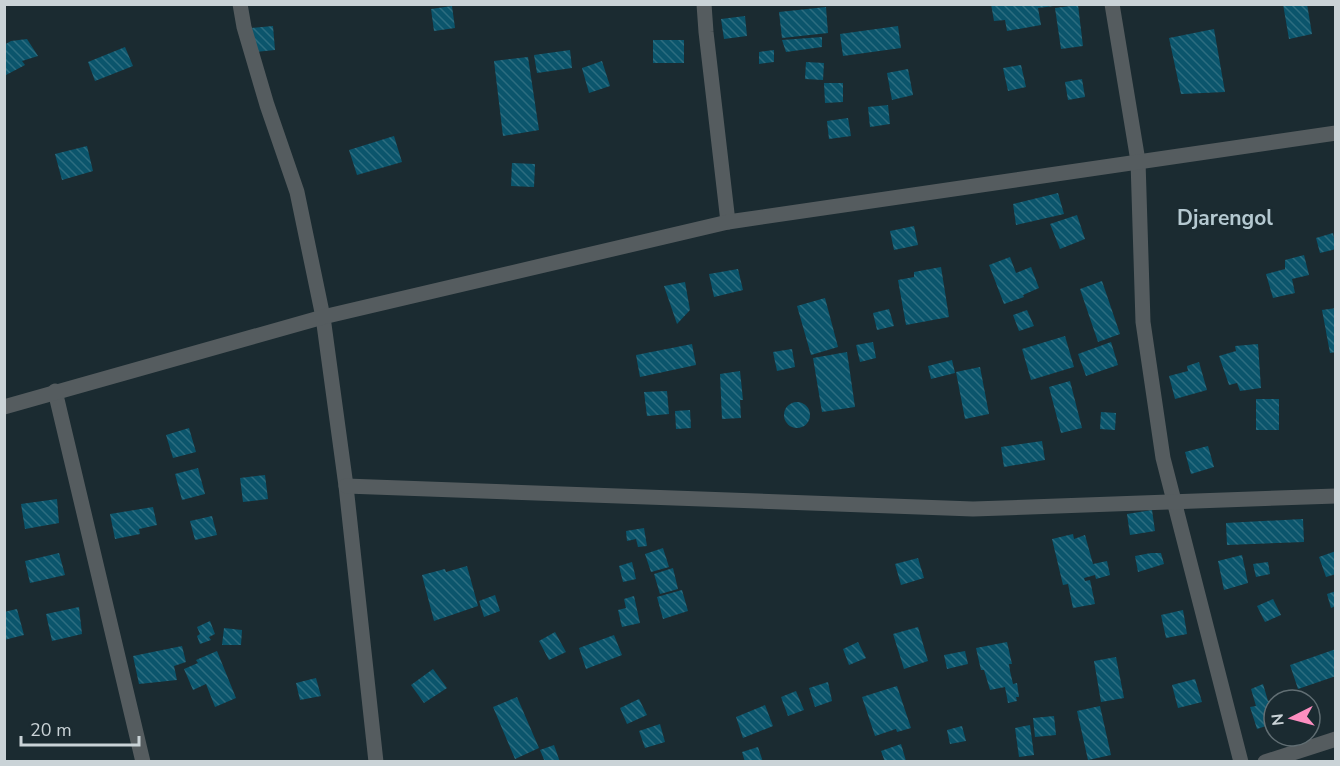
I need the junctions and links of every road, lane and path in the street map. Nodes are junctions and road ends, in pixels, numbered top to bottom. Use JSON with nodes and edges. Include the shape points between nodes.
{"nodes":[{"id":1,"x":240,"y":4,"type":"edge"},
{"id":2,"x":705,"y":4,"type":"edge"},
{"id":3,"x":1112,"y":4,"type":"edge"},
{"id":4,"x":1335,"y":133,"type":"edge"},
{"id":5,"x":1138,"y":161,"type":"junction"},
{"id":6,"x":728,"y":222,"type":"junction"},
{"id":7,"x":323,"y":317,"type":"junction"},
{"id":8,"x":55,"y":391,"type":"junction"},
{"id":9,"x":4,"y":407,"type":"edge"},
{"id":10,"x":346,"y":486,"type":"junction"},
{"id":11,"x":1335,"y":496,"type":"edge"},
{"id":12,"x":1174,"y":503,"type":"junction"},
{"id":13,"x":1335,"y":739,"type":"edge"},
{"id":14,"x":143,"y":762,"type":"edge"},
{"id":15,"x":376,"y":762,"type":"edge"},
{"id":16,"x":1241,"y":762,"type":"edge"},
{"id":17,"x":1265,"y":762,"type":"edge"}],
"edges":[{"from":1,"to":7,"type":"street","via":[[267,105],[297,192]]},
{"from":2,"to":6,"type":"street"},
{"from":3,"to":5,"type":"street"},
{"from":4,"to":5,"type":"street"},
{"from":5,"to":6,"type":"street"},
{"from":5,"to":12,"type":"street","via":[[1143,322],[1163,458]]},
{"from":6,"to":7,"type":"street"},
{"from":7,"to":8,"type":"street"},
{"from":7,"to":10,"type":"street"},
{"from":8,"to":9,"type":"street"},
{"from":8,"to":14,"type":"street"},
{"from":10,"to":12,"type":"street","via":[[973,509]]},
{"from":10,"to":15,"type":"street"},
{"from":11,"to":12,"type":"street"},
{"from":12,"to":16,"type":"street"},
{"from":13,"to":17,"type":"street"}]}
